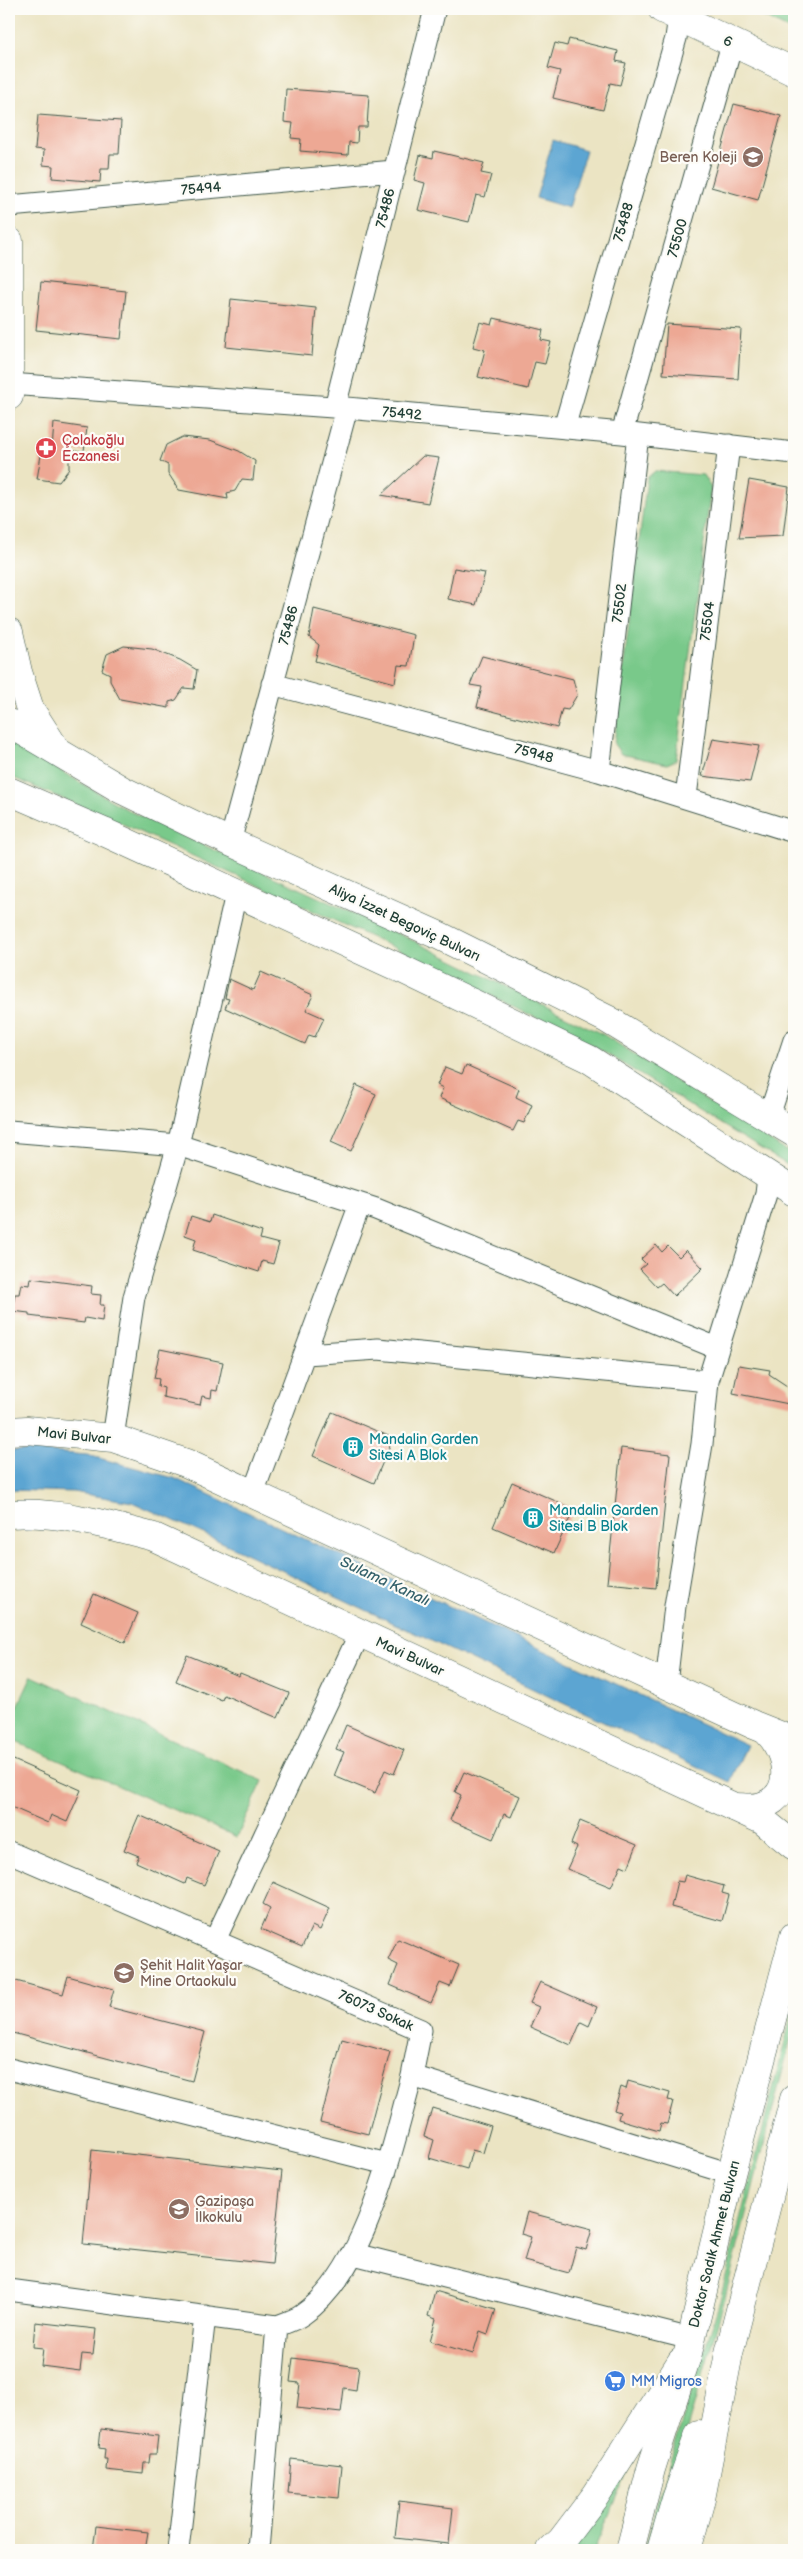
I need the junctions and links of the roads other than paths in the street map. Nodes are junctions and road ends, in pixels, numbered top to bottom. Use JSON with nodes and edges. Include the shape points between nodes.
{"nodes":[{"id":1,"x":435,"y":9,"type":"edge"},
{"id":2,"x":673,"y":11,"type":"edge"},
{"id":3,"x":732,"y":44,"type":"junction"},
{"id":4,"x":794,"y":72,"type":"edge"},
{"id":5,"x":394,"y":171,"type":"junction"},
{"id":6,"x":9,"y":206,"type":"edge"},
{"id":7,"x":9,"y":240,"type":"edge"},
{"id":8,"x":9,"y":390,"type":"edge"},
{"id":9,"x":341,"y":408,"type":"junction"},
{"id":10,"x":564,"y":428,"type":"junction"},
{"id":11,"x":630,"y":434,"type":"junction"},
{"id":12,"x":729,"y":445,"type":"junction"},
{"id":13,"x":794,"y":453,"type":"edge"},
{"id":14,"x":9,"y":632,"type":"edge"},
{"id":15,"x":272,"y":684,"type":"junction"},
{"id":16,"x":9,"y":723,"type":"edge"},
{"id":17,"x":57,"y":752,"type":"junction"},
{"id":18,"x":599,"y":771,"type":"junction"},
{"id":19,"x":9,"y":791,"type":"edge"},
{"id":20,"x":686,"y":797,"type":"junction"},
{"id":21,"x":794,"y":832,"type":"edge"},
{"id":22,"x":230,"y":842,"type":"junction"},
{"id":23,"x":236,"y":894,"type":"junction"},
{"id":24,"x":794,"y":1040,"type":"edge"},
{"id":25,"x":769,"y":1116,"type":"junction"},
{"id":26,"x":9,"y":1131,"type":"edge"},
{"id":27,"x":794,"y":1133,"type":"edge"},
{"id":28,"x":178,"y":1145,"type":"junction"},
{"id":29,"x":768,"y":1177,"type":"junction"},
{"id":30,"x":794,"y":1192,"type":"edge"},
{"id":31,"x":794,"y":1203,"type":"edge"},
{"id":32,"x":360,"y":1204,"type":"junction"},
{"id":33,"x":717,"y":1348,"type":"junction"},
{"id":34,"x":306,"y":1354,"type":"junction"},
{"id":35,"x":708,"y":1380,"type":"junction"},
{"id":36,"x":9,"y":1431,"type":"edge"},
{"id":37,"x":113,"y":1438,"type":"junction"},
{"id":38,"x":253,"y":1493,"type":"junction"},
{"id":39,"x":9,"y":1514,"type":"edge"},
{"id":40,"x":360,"y":1633,"type":"junction"},
{"id":41,"x":666,"y":1684,"type":"junction"},
{"id":42,"x":767,"y":1731,"type":"junction"},
{"id":43,"x":794,"y":1741,"type":"edge"},
{"id":44,"x":734,"y":1807,"type":"junction"},
{"id":45,"x":794,"y":1846,"type":"edge"},
{"id":46,"x":9,"y":1852,"type":"edge"},
{"id":47,"x":794,"y":1936,"type":"edge"},
{"id":48,"x":215,"y":1940,"type":"junction"},
{"id":49,"x":9,"y":2069,"type":"edge"},
{"id":50,"x":412,"y":2076,"type":"junction"},
{"id":51,"x":794,"y":2099,"type":"edge"},
{"id":52,"x":387,"y":2164,"type":"junction"},
{"id":53,"x":731,"y":2174,"type":"junction"},
{"id":54,"x":354,"y":2254,"type":"junction"},
{"id":55,"x":9,"y":2290,"type":"edge"},
{"id":56,"x":205,"y":2316,"type":"junction"},
{"id":57,"x":277,"y":2326,"type":"junction"},
{"id":58,"x":689,"y":2346,"type":"junction"},
{"id":59,"x":729,"y":2353,"type":"junction"},
{"id":60,"x":178,"y":2550,"type":"edge"},
{"id":61,"x":258,"y":2550,"type":"edge"},
{"id":62,"x":551,"y":2550,"type":"edge"},
{"id":63,"x":630,"y":2550,"type":"edge"},
{"id":64,"x":661,"y":2550,"type":"edge"},
{"id":65,"x":687,"y":2550,"type":"edge"}],
"edges":[{"from":1,"to":5,"type":"street","name":"75486"},
{"from":2,"to":3,"type":"main road","name":"6"},
{"from":2,"to":10,"type":"street","name":"75488","via":[[676,38]]},
{"from":3,"to":4,"type":"main road","name":"6"},
{"from":3,"to":11,"type":"street","name":"75500"},
{"from":5,"to":6,"type":"street","name":"75494"},
{"from":5,"to":9,"type":"street","name":"75486"},
{"from":7,"to":8,"type":"main road"},
{"from":8,"to":9,"type":"street","name":"75492"},
{"from":9,"to":10,"type":"street","name":"75492"},
{"from":9,"to":15,"type":"street","name":"75486"},
{"from":10,"to":11,"type":"street","name":"75492"},
{"from":11,"to":12,"type":"street","name":"75492"},
{"from":11,"to":18,"type":"street","name":"75502"},
{"from":12,"to":13,"type":"street","name":"75492"},
{"from":12,"to":20,"type":"street","name":"75504"},
{"from":14,"to":17,"type":"main road","via":[[30,710]]},
{"from":15,"to":18,"type":"street","name":"75948"},
{"from":15,"to":22,"type":"street","name":"75486"},
{"from":16,"to":17,"type":"main road","name":"Aliya İzzet Begoviç Bulvarı"},
{"from":17,"to":22,"type":"main road","name":"Aliya İzzet Begoviç Bulvarı","via":[[122,790]]},
{"from":18,"to":20,"type":"street","name":"75948"},
{"from":19,"to":23,"type":"main road"},
{"from":20,"to":21,"type":"street","name":"75948"},
{"from":22,"to":25,"type":"main road","name":"Aliya İzzet Begoviç Bulvarı","via":[[440,936],[607,1019]]},
{"from":23,"to":28,"type":"street"},
{"from":23,"to":29,"type":"main road","via":[[589,1058]]},
{"from":24,"to":25,"type":"street"},
{"from":25,"to":27,"type":"main road","name":"Aliya İzzet Begoviç Bulvarı"},
{"from":26,"to":28,"type":"street"},
{"from":28,"to":32,"type":"street"},
{"from":28,"to":37,"type":"street","via":[[134,1297]]},
{"from":29,"to":30,"type":"main road"},
{"from":29,"to":31,"type":"main road"},
{"from":29,"to":33,"type":"street","via":[[766,1194]]},
{"from":32,"to":33,"type":"street"},
{"from":32,"to":34,"type":"street"},
{"from":33,"to":35,"type":"street"},
{"from":34,"to":35,"type":"street","via":[[378,1349]]},
{"from":34,"to":38,"type":"street"},
{"from":35,"to":41,"type":"street","via":[[702,1444]]},
{"from":36,"to":37,"type":"main road","name":"Mavi Bulvar"},
{"from":37,"to":38,"type":"main road","name":"Mavi Bulvar","via":[[186,1463]]},
{"from":38,"to":41,"type":"main road","name":"Mavi Bulvar"},
{"from":39,"to":40,"type":"main road","name":"Mavi Bulvar","via":[[37,1512],[90,1520],[154,1537]]},
{"from":40,"to":44,"type":"main road","name":"Mavi Bulvar"},
{"from":40,"to":48,"type":"street"},
{"from":41,"to":42,"type":"main road","name":"Mavi Bulvar"},
{"from":42,"to":43,"type":"main road","name":"Mavi Bulvar"},
{"from":42,"to":44,"type":"main road","via":[[784,1755],[786,1775],[783,1786],[779,1794],[764,1806]]},
{"from":44,"to":45,"type":"main road","name":"Mavi Bulvar","via":[[762,1820]]},
{"from":46,"to":48,"type":"street","name":"76073 Sokak"},
{"from":47,"to":53,"type":"main road","name":"Doktor Sadık Ahmet Bulvarı"},
{"from":48,"to":50,"type":"street","name":"76073 Sokak","via":[[421,2030]]},
{"from":49,"to":52,"type":"street"},
{"from":50,"to":52,"type":"street"},
{"from":50,"to":53,"type":"street"},
{"from":51,"to":59,"type":"main road"},
{"from":52,"to":54,"type":"street"},
{"from":53,"to":58,"type":"main road","name":"Doktor Sadık Ahmet Bulvarı"},
{"from":54,"to":57,"type":"street","via":[[340,2279],[314,2305],[300,2316]]},
{"from":54,"to":58,"type":"street"},
{"from":55,"to":56,"type":"street"},
{"from":56,"to":57,"type":"street"},
{"from":56,"to":60,"type":"street"},
{"from":57,"to":61,"type":"street"},
{"from":58,"to":62,"type":"main road","via":[[596,2495]]},
{"from":58,"to":63,"type":"main road","name":"Doktor Sadık Ahmet Bulvarı"},
{"from":59,"to":64,"type":"main road"},
{"from":59,"to":65,"type":"main road","via":[[701,2498]]}]}
